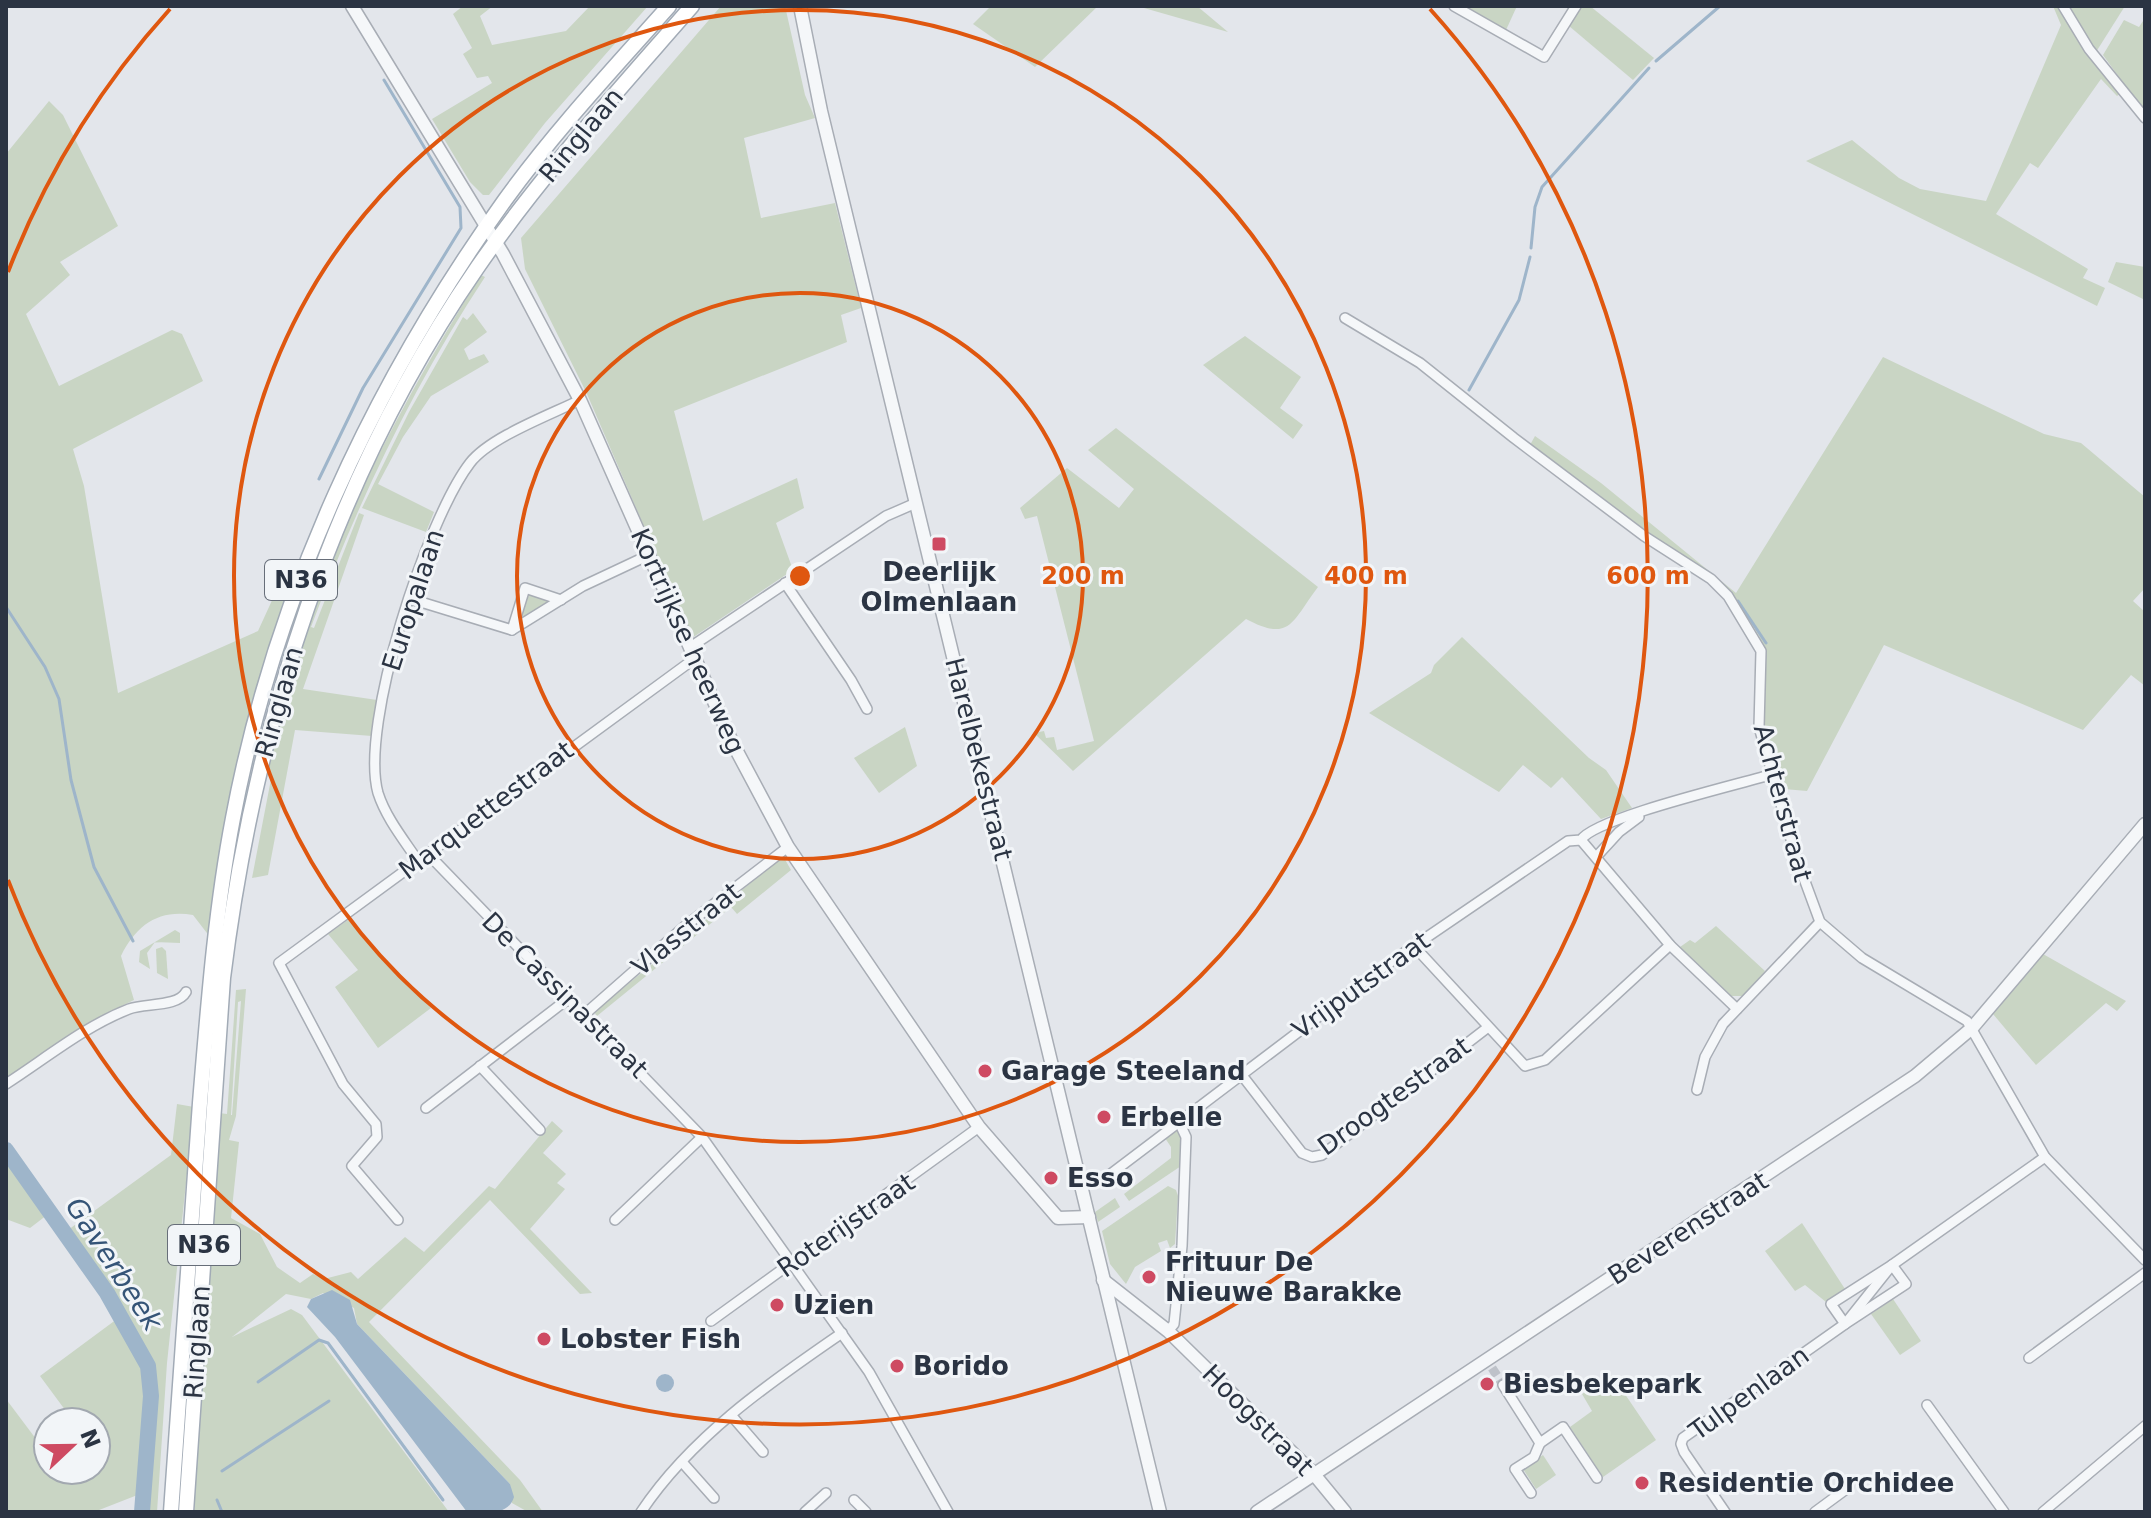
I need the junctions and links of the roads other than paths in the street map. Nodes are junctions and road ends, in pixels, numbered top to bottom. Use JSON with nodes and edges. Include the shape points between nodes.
{"nodes":[{"id":1,"x":352,"y":6,"type":"edge"},
{"id":2,"x":669,"y":6,"type":"edge"},
{"id":3,"x":692,"y":6,"type":"edge"},
{"id":4,"x":800,"y":6,"type":"edge"},
{"id":5,"x":1454,"y":6,"type":"edge"},
{"id":6,"x":1576,"y":6,"type":"edge"},
{"id":7,"x":2063,"y":6,"type":"edge"},
{"id":8,"x":2145,"y":118,"type":"edge"},
{"id":9,"x":486,"y":226,"type":"junction"},
{"id":10,"x":496,"y":242,"type":"junction"},
{"id":11,"x":1345,"y":318,"type":"dead end"},
{"id":12,"x":580,"y":400,"type":"junction"},
{"id":13,"x":916,"y":503,"type":"junction"},
{"id":14,"x":649,"y":555,"type":"junction"},
{"id":15,"x":785,"y":583,"type":"junction"},
{"id":16,"x":411,"y":599,"type":"junction"},
{"id":17,"x":561,"y":600,"type":"junction"},
{"id":18,"x":512,"y":630,"type":"junction"},
{"id":19,"x":692,"y":653,"type":"junction"},
{"id":20,"x":867,"y":709,"type":"dead end"},
{"id":21,"x":1773,"y":774,"type":"junction"},
{"id":22,"x":1652,"y":809,"type":"junction"},
{"id":23,"x":2145,"y":824,"type":"edge"},
{"id":24,"x":1581,"y":840,"type":"junction"},
{"id":25,"x":788,"y":847,"type":"junction"},
{"id":26,"x":428,"y":854,"type":"junction"},
{"id":27,"x":1597,"y":856,"type":"junction"},
{"id":28,"x":418,"y":861,"type":"junction"},
{"id":29,"x":1820,"y":922,"type":"junction"},
{"id":30,"x":1413,"y":945,"type":"junction"},
{"id":31,"x":1670,"y":945,"type":"junction"},
{"id":32,"x":186,"y":992,"type":"dead end"},
{"id":33,"x":569,"y":998,"type":"junction"},
{"id":34,"x":1737,"y":1009,"type":"junction"},
{"id":35,"x":585,"y":1014,"type":"junction"},
{"id":36,"x":1487,"y":1028,"type":"junction"},
{"id":37,"x":1972,"y":1028,"type":"junction"},
{"id":38,"x":480,"y":1066,"type":"junction"},
{"id":39,"x":1241,"y":1074,"type":"junction"},
{"id":40,"x":6,"y":1084,"type":"edge"},
{"id":41,"x":1697,"y":1090,"type":"dead end"},
{"id":42,"x":426,"y":1108,"type":"dead end"},
{"id":43,"x":1179,"y":1122,"type":"junction"},
{"id":44,"x":979,"y":1127,"type":"junction"},
{"id":45,"x":540,"y":1130,"type":"dead end"},
{"id":46,"x":702,"y":1137,"type":"junction"},
{"id":47,"x":2045,"y":1157,"type":"junction"},
{"id":48,"x":1082,"y":1184,"type":"junction"},
{"id":49,"x":1089,"y":1217,"type":"junction"},
{"id":50,"x":398,"y":1220,"type":"dead end"},
{"id":51,"x":615,"y":1220,"type":"dead end"},
{"id":52,"x":2145,"y":1260,"type":"edge"},
{"id":53,"x":792,"y":1263,"type":"junction"},
{"id":54,"x":1892,"y":1265,"type":"junction"},
{"id":55,"x":2145,"y":1273,"type":"edge"},
{"id":56,"x":1103,"y":1280,"type":"junction"},
{"id":57,"x":711,"y":1321,"type":"dead end"},
{"id":58,"x":1845,"y":1324,"type":"junction"},
{"id":59,"x":1168,"y":1331,"type":"junction"},
{"id":60,"x":842,"y":1333,"type":"junction"},
{"id":61,"x":2029,"y":1358,"type":"dead end"},
{"id":62,"x":1503,"y":1385,"type":"tunnel mouth"},
{"id":63,"x":1927,"y":1405,"type":"dead end"},
{"id":64,"x":731,"y":1415,"type":"junction"},
{"id":65,"x":2145,"y":1426,"type":"edge"},
{"id":66,"x":1540,"y":1443,"type":"junction"},
{"id":67,"x":763,"y":1452,"type":"dead end"},
{"id":68,"x":682,"y":1462,"type":"junction"},
{"id":69,"x":1313,"y":1473,"type":"junction"},
{"id":70,"x":1597,"y":1478,"type":"dead end"},
{"id":71,"x":1849,"y":1487,"type":"dead end"},
{"id":72,"x":826,"y":1493,"type":"dead end"},
{"id":73,"x":1531,"y":1493,"type":"dead end"},
{"id":74,"x":714,"y":1498,"type":"dead end"},
{"id":75,"x":854,"y":1500,"type":"dead end"},
{"id":76,"x":171,"y":1512,"type":"edge"},
{"id":77,"x":186,"y":1512,"type":"edge"},
{"id":78,"x":642,"y":1512,"type":"edge"},
{"id":79,"x":805,"y":1512,"type":"edge"},
{"id":80,"x":866,"y":1512,"type":"edge"},
{"id":81,"x":948,"y":1512,"type":"edge"},
{"id":82,"x":1160,"y":1512,"type":"edge"},
{"id":83,"x":1257,"y":1512,"type":"edge"},
{"id":84,"x":1345,"y":1512,"type":"edge"},
{"id":85,"x":1725,"y":1512,"type":"edge"},
{"id":86,"x":1815,"y":1512,"type":"edge"},
{"id":87,"x":2004,"y":1512,"type":"edge"},
{"id":88,"x":2043,"y":1512,"type":"edge"}],
"edges":[{"from":1,"to":9,"type":"street","name":"Kortrijkse heerweg"},
{"from":2,"to":9,"type":"main road","name":"Ringlaan","number":"N36"},
{"from":3,"to":10,"type":"main road","name":"Ringlaan","number":"N36"},
{"from":4,"to":13,"type":"street","name":"Harelbekestraat"},
{"from":5,"to":6,"type":"street","via":[[1544,57]]},
{"from":7,"to":8,"type":"street","via":[[2089,49]]},
{"from":9,"to":10,"type":"street","name":"Kortrijkse heerweg"},
{"from":9,"to":76,"type":"main road","name":"Ringlaan","number":"N36","via":[[416,337],[347,467],[293,600],[233,815],[213,949]]},
{"from":10,"to":12,"type":"street","name":"Kortrijkse heerweg"},
{"from":10,"to":77,"type":"main road","name":"Ringlaan","number":"N36","via":[[445,315],[374,447],[318,577],[264,749],[234,890],[223,978]]},
{"from":11,"to":21,"type":"street","name":"Achterstraat","via":[[1429,369],[1728,596],[1761,651],[1759,727]]},
{"from":12,"to":14,"type":"street","name":"Kortrijkse heerweg"},
{"from":12,"to":16,"type":"street","name":"Europalaan","via":[[471,462],[431,537]]},
{"from":13,"to":15,"type":"street","name":"Marquettestraat","via":[[886,516]]},
{"from":13,"to":48,"type":"street","name":"Harelbekestraat"},
{"from":14,"to":17,"type":"street"},
{"from":14,"to":19,"type":"street","name":"Kortrijkse heerweg"},
{"from":15,"to":19,"type":"street","name":"Marquettestraat"},
{"from":15,"to":20,"type":"street"},
{"from":16,"to":18,"type":"street"},
{"from":16,"to":28,"type":"street","name":"Europalaan","via":[[388,672],[375,769],[378,793],[390,819]]},
{"from":17,"to":18,"type":"street"},
{"from":17,"to":18,"type":"street","via":[[525,588]]},
{"from":19,"to":25,"type":"street","name":"Kortrijkse heerweg"},
{"from":19,"to":26,"type":"street","name":"Marquettestraat"},
{"from":21,"to":22,"type":"street","name":"Vrijputstraat"},
{"from":21,"to":29,"type":"street","name":"Achterstraat"},
{"from":22,"to":24,"type":"street","name":"Vrijputstraat","via":[[1600,826]]},
{"from":22,"to":27,"type":"street","name":"Vrijputstraat"},
{"from":23,"to":37,"type":"street","name":"Beverenstraat"},
{"from":24,"to":27,"type":"street"},
{"from":24,"to":30,"type":"street","name":"Vrijputstraat","via":[[1568,841]]},
{"from":25,"to":35,"type":"street","name":"Vlasstraat","via":[[684,927]]},
{"from":25,"to":44,"type":"street","name":"Kortrijkse heerweg"},
{"from":26,"to":28,"type":"street","name":"Marquettestraat"},
{"from":26,"to":33,"type":"street","name":"De Cassinastraat"},
{"from":27,"to":31,"type":"street"},
{"from":28,"to":50,"type":"street","name":"Marquettestraat","via":[[279,963],[343,1084],[376,1124],[377,1137],[352,1166]]},
{"from":29,"to":34,"type":"street"},
{"from":29,"to":37,"type":"street","name":"Achterstraat","via":[[1862,958]]},
{"from":30,"to":36,"type":"street"},
{"from":30,"to":39,"type":"street","name":"Vrijputstraat"},
{"from":31,"to":34,"type":"street"},
{"from":31,"to":36,"type":"street","via":[[1537,1064],[1525,1066],[1516,1060]]},
{"from":32,"to":40,"type":"street","via":[[177,1001],[117,1014]]},
{"from":33,"to":35,"type":"street","name":"De Cassinastraat"},
{"from":33,"to":38,"type":"street"},
{"from":34,"to":41,"type":"street","via":[[1711,1044]]},
{"from":35,"to":46,"type":"street","name":"De Cassinastraat"},
{"from":36,"to":39,"type":"street","name":"Droogtestraat","via":[[1375,1116],[1312,1157],[1302,1153]]},
{"from":37,"to":47,"type":"street"},
{"from":37,"to":69,"type":"street","name":"Beverenstraat","via":[[1915,1076],[1489,1364]]},
{"from":38,"to":42,"type":"street"},
{"from":38,"to":45,"type":"street"},
{"from":39,"to":43,"type":"street","name":"Vrijputstraat"},
{"from":43,"to":48,"type":"street","name":"Vrijputstraat","via":[[1108,1176]]},
{"from":43,"to":59,"type":"street","via":[[1186,1137],[1182,1246],[1174,1324]]},
{"from":44,"to":49,"type":"street","name":"Kortrijkse heerweg","via":[[1058,1218]]},
{"from":44,"to":53,"type":"street","name":"Roterijstraat"},
{"from":46,"to":51,"type":"street"},
{"from":46,"to":53,"type":"street","name":"De Cassinastraat"},
{"from":47,"to":52,"type":"street"},
{"from":47,"to":54,"type":"street","name":"Tulpenlaan"},
{"from":48,"to":49,"type":"street","name":"Harelbekestraat"},
{"from":49,"to":56,"type":"street","name":"Harelbekestraat"},
{"from":53,"to":57,"type":"street","name":"Roterijstraat"},
{"from":53,"to":60,"type":"street","name":"De Cassinastraat"},
{"from":54,"to":58,"type":"street","name":"Tulpenlaan"},
{"from":54,"to":58,"type":"street","name":"Tulpenlaan","via":[[1906,1284]]},
{"from":54,"to":58,"type":"street","name":"Tulpenlaan","via":[[1831,1304]]},
{"from":55,"to":61,"type":"street"},
{"from":56,"to":59,"type":"street","name":"Hoogstraat"},
{"from":56,"to":82,"type":"street","name":"Harelbekestraat"},
{"from":58,"to":85,"type":"street","name":"Tulpenlaan","via":[[1683,1438],[1684,1452]]},
{"from":59,"to":69,"type":"street","name":"Hoogstraat"},
{"from":60,"to":64,"type":"street"},
{"from":60,"to":81,"type":"street","name":"De Cassinastraat"},
{"from":62,"to":66,"type":"street"},
{"from":63,"to":87,"type":"street"},
{"from":64,"to":67,"type":"street"},
{"from":64,"to":68,"type":"street"},
{"from":65,"to":88,"type":"street"},
{"from":66,"to":70,"type":"street","via":[[1563,1427]]},
{"from":66,"to":73,"type":"street","via":[[1534,1457],[1515,1469]]},
{"from":68,"to":74,"type":"street"},
{"from":68,"to":78,"type":"street"},
{"from":69,"to":83,"type":"street","name":"Beverenstraat"},
{"from":69,"to":84,"type":"street","name":"Hoogstraat"},
{"from":71,"to":86,"type":"street"},
{"from":72,"to":79,"type":"street"},
{"from":75,"to":80,"type":"street"}]}
